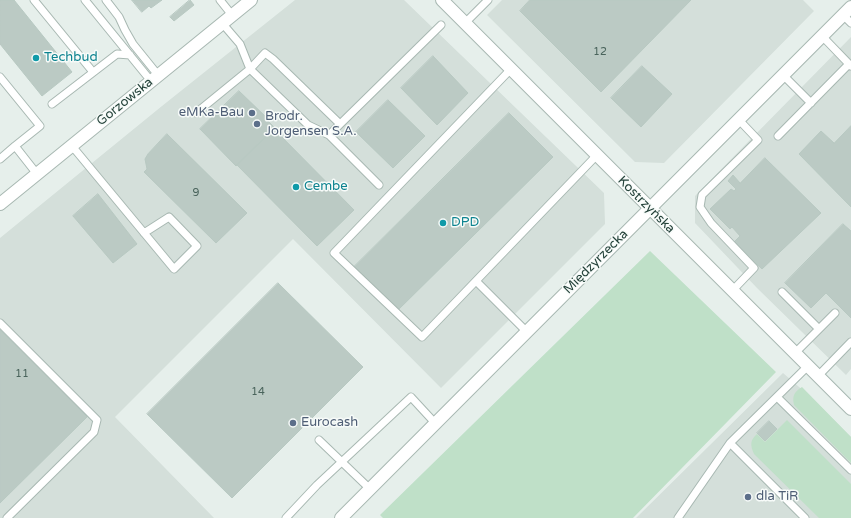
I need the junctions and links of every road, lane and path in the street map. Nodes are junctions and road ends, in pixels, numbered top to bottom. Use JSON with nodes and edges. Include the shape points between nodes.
{"nodes":[{"id":1,"x":34,"y":0,"type":"edge"},
{"id":2,"x":85,"y":0,"type":"edge"},
{"id":3,"x":106,"y":0,"type":"edge"},
{"id":4,"x":220,"y":0,"type":"edge"},
{"id":5,"x":251,"y":0,"type":"edge"},
{"id":6,"x":442,"y":0,"type":"edge"},
{"id":7,"x":488,"y":0,"type":"edge"},
{"id":8,"x":232,"y":15,"type":"junction"},
{"id":9,"x":848,"y":15,"type":"edge"},
{"id":10,"x":222,"y":23,"type":"junction"},
{"id":11,"x":465,"y":23,"type":"junction"},
{"id":12,"x":441,"y":25,"type":"dead end"},
{"id":13,"x":822,"y":36,"type":"junction"},
{"id":14,"x":130,"y":55,"type":"junction"},
{"id":15,"x":850,"y":65,"type":"edge"},
{"id":16,"x":250,"y":69,"type":"junction"},
{"id":17,"x":511,"y":69,"type":"junction"},
{"id":18,"x":93,"y":72,"type":"junction"},
{"id":19,"x":783,"y":75,"type":"junction"},
{"id":20,"x":0,"y":77,"type":"edge"},
{"id":21,"x":155,"y":78,"type":"junction"},
{"id":22,"x":811,"y":103,"type":"junction"},
{"id":23,"x":52,"y":104,"type":"dead end"},
{"id":24,"x":196,"y":113,"type":"dead end"},
{"id":25,"x":739,"y":120,"type":"junction"},
{"id":26,"x":340,"y":124,"type":"junction"},
{"id":27,"x":329,"y":135,"type":"junction"},
{"id":28,"x":778,"y":136,"type":"dead end"},
{"id":29,"x":15,"y":146,"type":"junction"},
{"id":30,"x":72,"y":146,"type":"junction"},
{"id":31,"x":597,"y":155,"type":"junction"},
{"id":32,"x":0,"y":159,"type":"edge"},
{"id":33,"x":37,"y":174,"type":"junction"},
{"id":34,"x":379,"y":185,"type":"dead end"},
{"id":35,"x":0,"y":204,"type":"edge"},
{"id":36,"x":650,"y":208,"type":"junction"},
{"id":37,"x":144,"y":233,"type":"junction"},
{"id":38,"x":476,"y":281,"type":"junction"},
{"id":39,"x":732,"y":291,"type":"junction"},
{"id":40,"x":782,"y":292,"type":"dead end"},
{"id":41,"x":835,"y":313,"type":"dead end"},
{"id":42,"x":0,"y":323,"type":"edge"},
{"id":43,"x":819,"y":329,"type":"junction"},
{"id":44,"x":526,"y":332,"type":"junction"},
{"id":45,"x":851,"y":342,"type":"edge"},
{"id":46,"x":842,"y":350,"type":"junction"},
{"id":47,"x":851,"y":352,"type":"edge"},
{"id":48,"x":795,"y":354,"type":"junction"},
{"id":49,"x":808,"y":366,"type":"junction"},
{"id":50,"x":818,"y":376,"type":"junction"},
{"id":51,"x":777,"y":397,"type":"junction"},
{"id":52,"x":851,"y":409,"type":"edge"},
{"id":53,"x":435,"y":423,"type":"junction"},
{"id":54,"x":319,"y":440,"type":"dead end"},
{"id":55,"x":730,"y":443,"type":"junction"},
{"id":56,"x":342,"y":462,"type":"junction"},
{"id":57,"x":851,"y":470,"type":"edge"},
{"id":58,"x":370,"y":489,"type":"junction"},
{"id":59,"x":800,"y":516,"type":"edge"},
{"id":60,"x":7,"y":518,"type":"edge"},
{"id":61,"x":286,"y":518,"type":"edge"},
{"id":62,"x":341,"y":518,"type":"edge"},
{"id":63,"x":678,"y":518,"type":"edge"}],
"edges":[{"from":1,"to":18,"type":"lane"},
{"from":2,"to":14,"type":"lane"},
{"from":3,"to":21,"type":"lane"},
{"from":4,"to":8,"type":"lane"},
{"from":5,"to":8,"type":"street","name":"Gorzowska"},
{"from":6,"to":11,"type":"street","name":"Kostrzyńska"},
{"from":7,"to":11,"type":"lane"},
{"from":8,"to":10,"type":"street","name":"Gorzowska"},
{"from":9,"to":13,"type":"street","name":"Międzyrzecka"},
{"from":10,"to":16,"type":"lane","via":[[240,44]]},
{"from":10,"to":21,"type":"street","name":"Gorzowska"},
{"from":11,"to":17,"type":"street","name":"Kostrzyńska"},
{"from":12,"to":26,"type":"lane"},
{"from":13,"to":15,"type":"lane"},
{"from":13,"to":19,"type":"street","name":"Międzyrzecka"},
{"from":14,"to":18,"type":"lane","via":[[117,54]]},
{"from":14,"to":21,"type":"lane"},
{"from":15,"to":22,"type":"lane"},
{"from":16,"to":24,"type":"lane"},
{"from":16,"to":26,"type":"lane","via":[[264,54],[269,56]]},
{"from":16,"to":27,"type":"lane","via":[[308,125]]},
{"from":17,"to":31,"type":"street","name":"Kostrzyńska"},
{"from":17,"to":38,"type":"lane","via":[[334,253],[422,337]]},
{"from":18,"to":23,"type":"lane"},
{"from":19,"to":22,"type":"lane"},
{"from":19,"to":25,"type":"street","name":"Międzyrzecka"},
{"from":20,"to":29,"type":"lane","via":[[40,126]]},
{"from":21,"to":30,"type":"street","name":"Gorzowska"},
{"from":22,"to":28,"type":"lane"},
{"from":25,"to":36,"type":"street","name":"Międzyrzecka"},
{"from":25,"to":39,"type":"lane","via":[[758,140],[702,195],[700,207],[711,223],[754,268]]},
{"from":26,"to":27,"type":"lane"},
{"from":27,"to":34,"type":"lane"},
{"from":29,"to":32,"type":"lane"},
{"from":29,"to":33,"type":"lane"},
{"from":30,"to":33,"type":"street","name":"Gorzowska"},
{"from":30,"to":37,"type":"lane"},
{"from":31,"to":36,"type":"street","name":"Kostrzyńska"},
{"from":31,"to":38,"type":"lane"},
{"from":33,"to":35,"type":"street","name":"Gorzowska"},
{"from":36,"to":39,"type":"street","name":"Kostrzyńska"},
{"from":36,"to":44,"type":"street","name":"Międzyrzecka"},
{"from":37,"to":37,"type":"lane","via":[[174,269],[197,246],[169,217]]},
{"from":38,"to":44,"type":"lane"},
{"from":39,"to":48,"type":"street","name":"Kostrzyńska"},
{"from":40,"to":43,"type":"lane"},
{"from":41,"to":43,"type":"lane"},
{"from":42,"to":60,"type":"lane","via":[[97,420],[94,432]]},
{"from":43,"to":48,"type":"lane"},
{"from":44,"to":53,"type":"street","name":"Międzyrzecka"},
{"from":45,"to":46,"type":"lane"},
{"from":46,"to":47,"type":"lane"},
{"from":46,"to":50,"type":"lane"},
{"from":48,"to":49,"type":"street","name":"Kostrzyńska"},
{"from":49,"to":50,"type":"street","name":"Kostrzyńska"},
{"from":49,"to":51,"type":"lane"},
{"from":50,"to":52,"type":"street","name":"Kostrzyńska"},
{"from":51,"to":55,"type":"lane"},
{"from":51,"to":57,"type":"lane"},
{"from":53,"to":56,"type":"lane","via":[[411,397]]},
{"from":53,"to":58,"type":"street","name":"Międzyrzecka"},
{"from":54,"to":56,"type":"lane"},
{"from":55,"to":59,"type":"lane"},
{"from":55,"to":63,"type":"lane"},
{"from":56,"to":58,"type":"lane"},
{"from":56,"to":61,"type":"lane"},
{"from":58,"to":62,"type":"street","name":"Międzyrzecka"}]}
